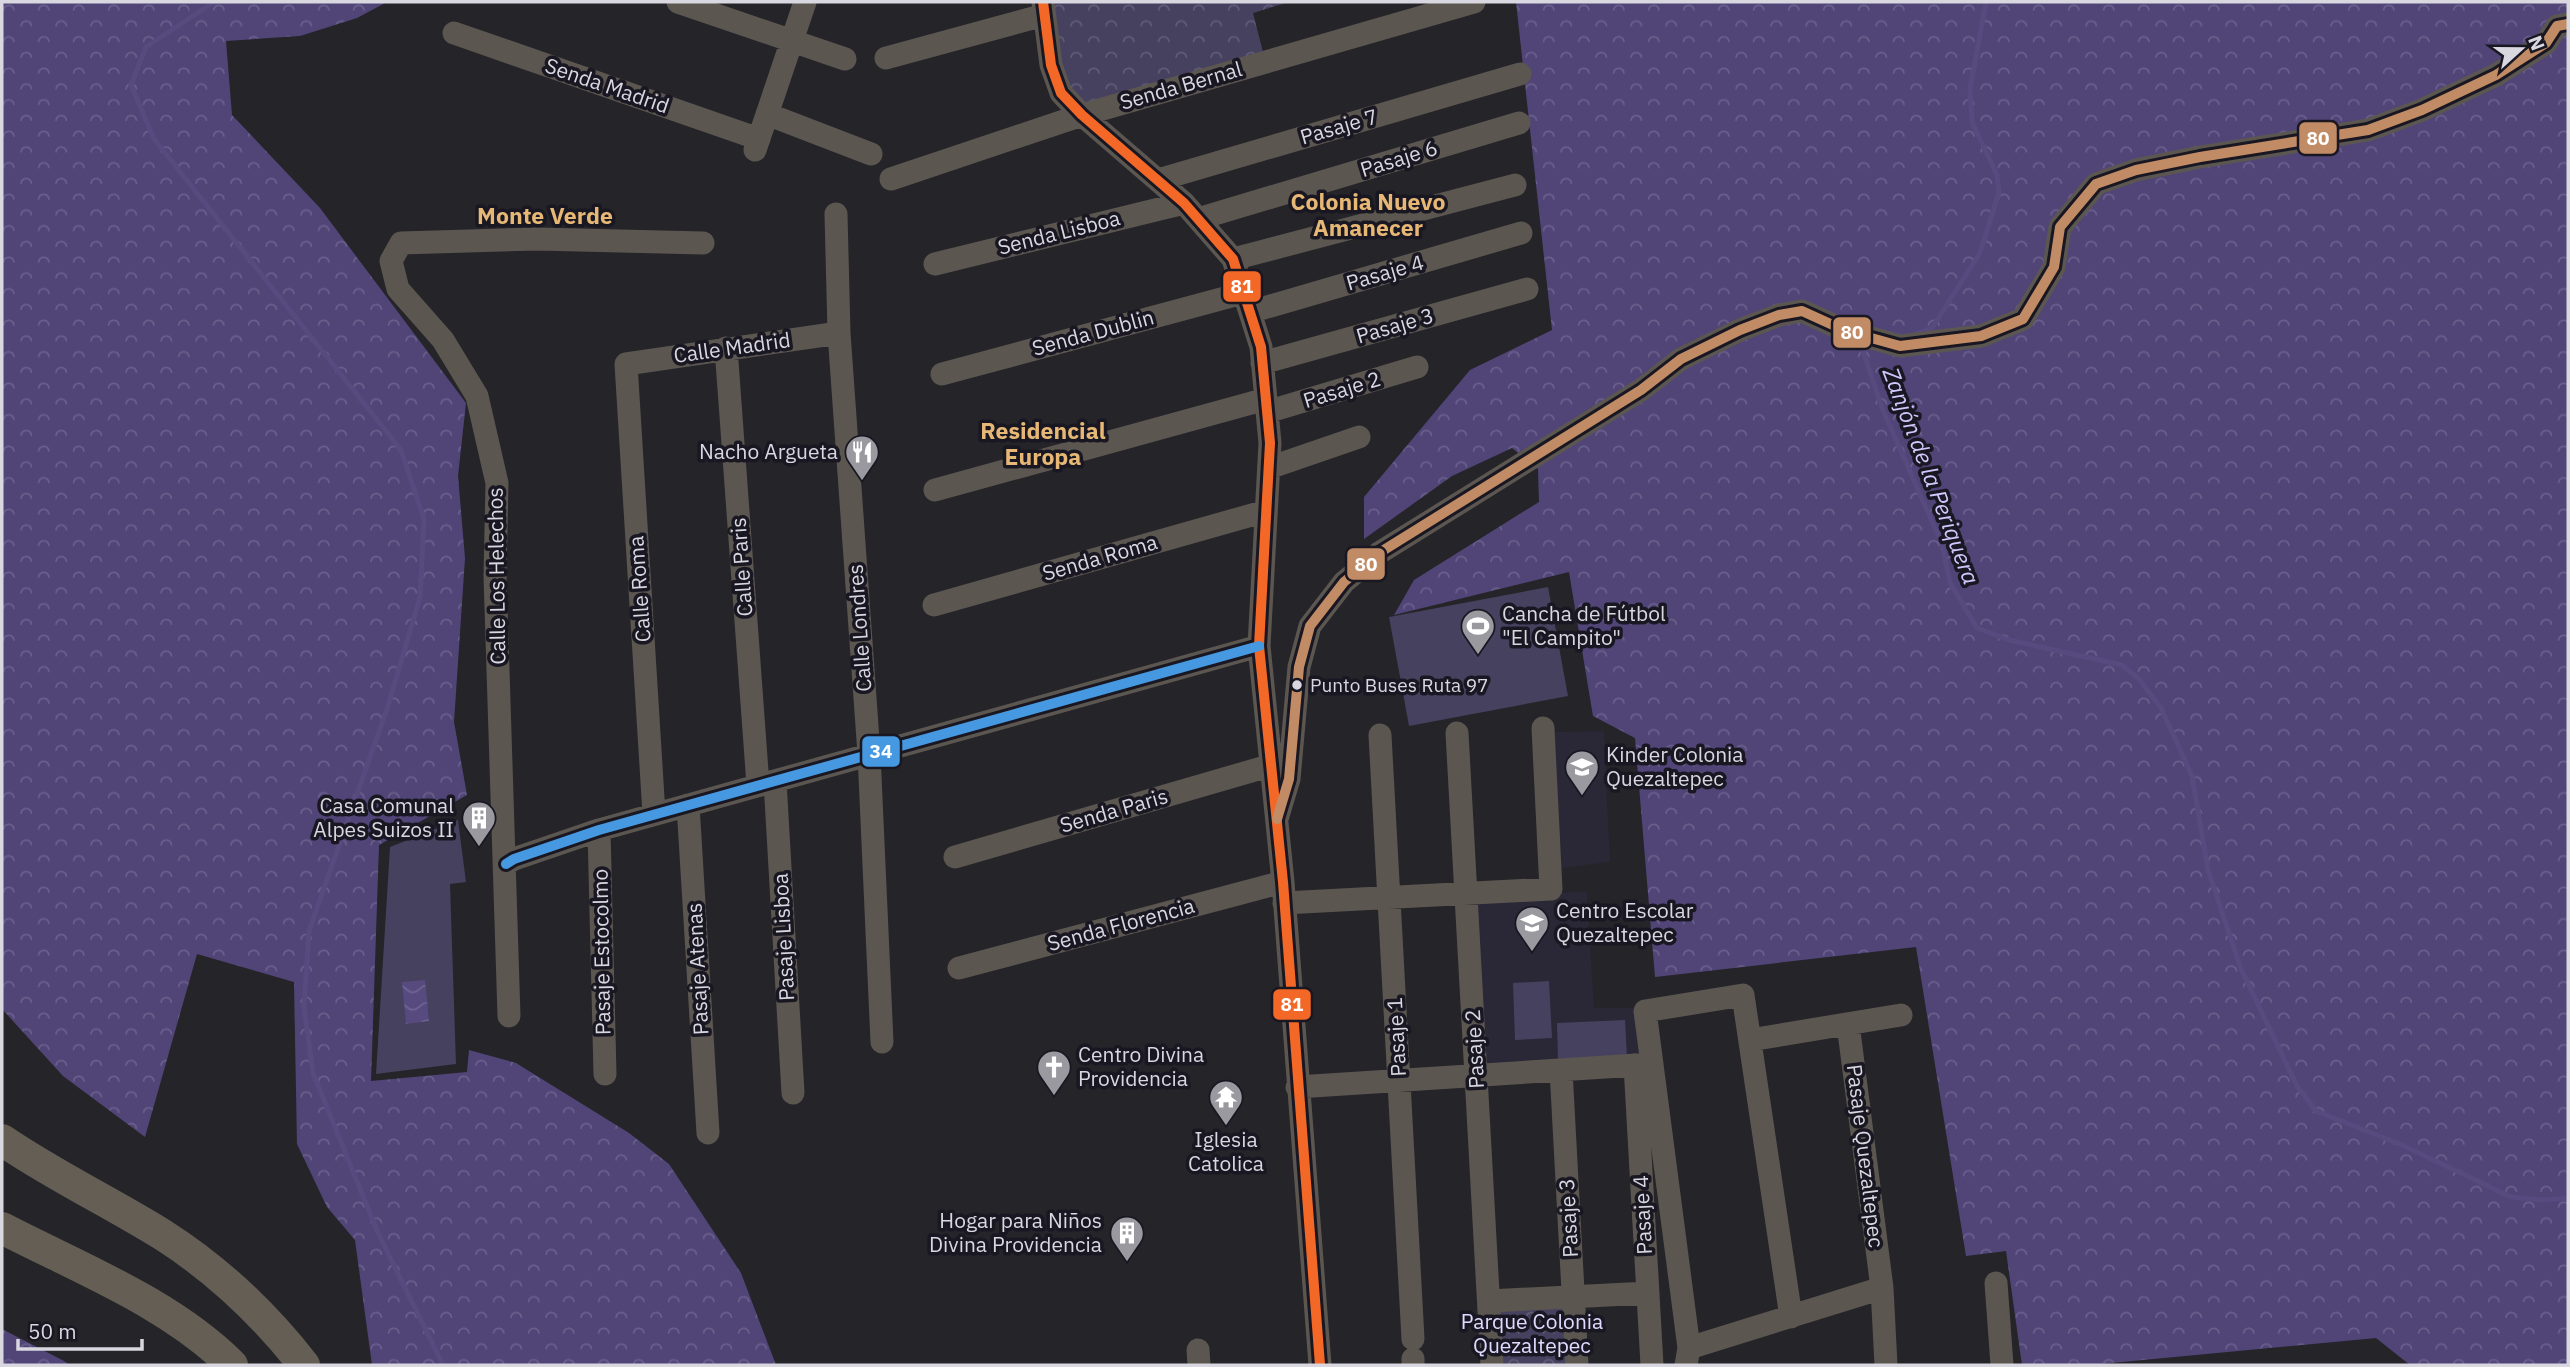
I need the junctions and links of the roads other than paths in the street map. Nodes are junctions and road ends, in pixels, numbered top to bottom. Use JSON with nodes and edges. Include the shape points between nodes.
{"nodes":[{"id":1,"x":678,"y":2,"type":"edge"},
{"id":2,"x":805,"y":2,"type":"edge"},
{"id":3,"x":1474,"y":2,"type":"edge"},
{"id":4,"x":1044,"y":8,"type":"edge"},
{"id":5,"x":2568,"y":24,"type":"edge"},
{"id":6,"x":454,"y":33,"type":"dead end"},
{"id":7,"x":792,"y":42,"type":"junction"},
{"id":8,"x":886,"y":58,"type":"dead end"},
{"id":9,"x":845,"y":59,"type":"dead end"},
{"id":10,"x":1520,"y":74,"type":"dead end"},
{"id":11,"x":767,"y":114,"type":"junction"},
{"id":12,"x":1082,"y":115,"type":"junction"},
{"id":13,"x":1519,"y":123,"type":"dead end"},
{"id":14,"x":871,"y":153,"type":"dead end"},
{"id":15,"x":891,"y":179,"type":"dead end"},
{"id":16,"x":1158,"y":180,"type":"junction"},
{"id":17,"x":1515,"y":185,"type":"dead end"},
{"id":18,"x":1191,"y":211,"type":"junction"},
{"id":19,"x":836,"y":214,"type":"dead end"},
{"id":20,"x":1521,"y":233,"type":"dead end"},
{"id":21,"x":703,"y":243,"type":"dead end"},
{"id":22,"x":1233,"y":259,"type":"junction"},
{"id":23,"x":935,"y":264,"type":"dead end"},
{"id":24,"x":1527,"y":289,"type":"dead end"},
{"id":25,"x":1247,"y":303,"type":"junction"},
{"id":26,"x":839,"y":333,"type":"junction"},
{"id":27,"x":726,"y":348,"type":"junction"},
{"id":28,"x":1262,"y":363,"type":"junction"},
{"id":29,"x":626,"y":364,"type":"joint"},
{"id":30,"x":1417,"y":367,"type":"dead end"},
{"id":31,"x":942,"y":374,"type":"dead end"},
{"id":32,"x":1266,"y":406,"type":"junction"},
{"id":33,"x":1359,"y":437,"type":"dead end"},
{"id":34,"x":1269,"y":468,"type":"junction"},
{"id":35,"x":935,"y":491,"type":"dead end"},
{"id":36,"x":1266,"y":511,"type":"junction"},
{"id":37,"x":934,"y":605,"type":"dead end"},
{"id":38,"x":1259,"y":646,"type":"junction"},
{"id":39,"x":1543,"y":728,"type":"dead end"},
{"id":40,"x":1457,"y":733,"type":"dead end"},
{"id":41,"x":1380,"y":735,"type":"dead end"},
{"id":42,"x":869,"y":754,"type":"junction"},
{"id":43,"x":1272,"y":765,"type":"junction"},
{"id":44,"x":767,"y":783,"type":"junction"},
{"id":45,"x":688,"y":805,"type":"junction"},
{"id":46,"x":654,"y":814,"type":"junction"},
{"id":47,"x":1277,"y":819,"type":"junction"},
{"id":48,"x":599,"y":830,"type":"junction"},
{"id":49,"x":955,"y":857,"type":"dead end"},
{"id":50,"x":506,"y":864,"type":"junction"},
{"id":51,"x":1283,"y":893,"type":"junction"},
{"id":52,"x":1466,"y":895,"type":"junction"},
{"id":53,"x":1389,"y":897,"type":"junction"},
{"id":54,"x":959,"y":968,"type":"dead end"},
{"id":55,"x":1901,"y":1015,"type":"dead end"},
{"id":56,"x":509,"y":1016,"type":"dead end"},
{"id":57,"x":1848,"y":1024,"type":"junction"},
{"id":58,"x":1750,"y":1040,"type":"junction"},
{"id":59,"x":882,"y":1042,"type":"dead end"},
{"id":60,"x":1643,"y":1065,"type":"junction"},
{"id":61,"x":1561,"y":1070,"type":"junction"},
{"id":62,"x":606,"y":1074,"type":"dead end"},
{"id":63,"x":1476,"y":1075,"type":"junction"},
{"id":64,"x":1399,"y":1081,"type":"junction"},
{"id":65,"x":1297,"y":1087,"type":"junction"},
{"id":66,"x":793,"y":1093,"type":"dead end"},
{"id":67,"x":708,"y":1133,"type":"dead end"},
{"id":68,"x":2,"y":1140,"type":"edge"},
{"id":69,"x":2,"y":1228,"type":"edge"},
{"id":70,"x":1996,"y":1283,"type":"dead end"},
{"id":71,"x":1882,"y":1288,"type":"junction"},
{"id":72,"x":1648,"y":1293,"type":"junction"},
{"id":73,"x":1574,"y":1298,"type":"junction"},
{"id":74,"x":1489,"y":1301,"type":"junction"},
{"id":75,"x":1791,"y":1317,"type":"junction"},
{"id":76,"x":1413,"y":1354,"type":"edge"},
{"id":77,"x":1687,"y":1357,"type":"edge"},
{"id":78,"x":232,"y":1365,"type":"edge"},
{"id":79,"x":304,"y":1365,"type":"edge"},
{"id":80,"x":1320,"y":1365,"type":"edge"},
{"id":81,"x":1492,"y":1365,"type":"edge"},
{"id":82,"x":1577,"y":1365,"type":"edge"},
{"id":83,"x":1652,"y":1365,"type":"edge"},
{"id":84,"x":1886,"y":1365,"type":"edge"},
{"id":85,"x":2002,"y":1365,"type":"edge"}],
"edges":[{"from":1,"to":7,"type":"street"},
{"from":2,"to":7,"type":"street"},
{"from":3,"to":12,"type":"street","name":"Senda Bernal"},
{"from":4,"to":8,"type":"street"},
{"from":4,"to":12,"type":"street","via":[[1051,65],[1061,93]]},
{"from":5,"to":47,"type":"street","via":[[2557,26],[2546,43],[2496,75],[2368,130],[2200,157],[2096,184],[2060,227],[2054,267],[2023,319],[1981,336],[1900,346],[1846,331],[1801,311],[1740,330],[1681,359],[1641,390],[1379,553],[1344,582],[1310,625],[1299,667],[1289,779]]},
{"from":6,"to":11,"type":"street","name":"Senda Madrid","via":[[757,144]]},
{"from":7,"to":9,"type":"street"},
{"from":7,"to":11,"type":"street"},
{"from":10,"to":16,"type":"street","name":"Pasaje 7"},
{"from":11,"to":14,"type":"street"},
{"from":12,"to":15,"type":"street","name":"Senda Bernal"},
{"from":12,"to":16,"type":"street"},
{"from":13,"to":18,"type":"street","name":"Pasaje 6"},
{"from":16,"to":18,"type":"street"},
{"from":17,"to":22,"type":"street"},
{"from":18,"to":22,"type":"street"},
{"from":18,"to":23,"type":"street","name":"Senda Lisboa"},
{"from":19,"to":26,"type":"street","name":"Calle Londres"},
{"from":20,"to":25,"type":"street","name":"Pasaje 4"},
{"from":21,"to":50,"type":"street","name":"Calle Los Helechos","via":[[401,243],[391,261],[398,289],[443,340],[477,396],[497,483],[495,576]]},
{"from":22,"to":25,"type":"street"},
{"from":24,"to":28,"type":"street","name":"Pasaje 3"},
{"from":25,"to":28,"type":"street"},
{"from":25,"to":31,"type":"street","name":"Senda Dublin"},
{"from":26,"to":27,"type":"street","name":"Calle Madrid"},
{"from":26,"to":42,"type":"street","name":"Calle Londres"},
{"from":27,"to":29,"type":"street","name":"Calle Madrid"},
{"from":27,"to":44,"type":"street","name":"Calle Paris"},
{"from":28,"to":32,"type":"street"},
{"from":29,"to":46,"type":"street","name":"Calle Roma"},
{"from":30,"to":32,"type":"street","name":"Pasaje 2"},
{"from":32,"to":34,"type":"street"},
{"from":32,"to":35,"type":"street","name":"Pasaje 2"},
{"from":33,"to":34,"type":"street"},
{"from":34,"to":36,"type":"street"},
{"from":36,"to":37,"type":"street","name":"Senda Roma"},
{"from":36,"to":38,"type":"street"},
{"from":38,"to":42,"type":"street"},
{"from":38,"to":43,"type":"street"},
{"from":39,"to":52,"type":"street","name":"Senda Florencia","via":[[1551,889]]},
{"from":40,"to":52,"type":"street","name":"Pasaje 2"},
{"from":41,"to":53,"type":"street","name":"Pasaje 1"},
{"from":42,"to":44,"type":"street"},
{"from":42,"to":59,"type":"street","name":"Calle Londres"},
{"from":43,"to":47,"type":"street"},
{"from":43,"to":49,"type":"street","name":"Senda Paris"},
{"from":44,"to":45,"type":"street"},
{"from":44,"to":66,"type":"street","name":"Pasaje Lisboa"},
{"from":45,"to":46,"type":"street"},
{"from":45,"to":67,"type":"street","name":"Pasaje Atenas"},
{"from":46,"to":48,"type":"street"},
{"from":47,"to":51,"type":"street"},
{"from":48,"to":50,"type":"street"},
{"from":48,"to":62,"type":"street","name":"Pasaje Estocolmo"},
{"from":50,"to":56,"type":"street"},
{"from":51,"to":53,"type":"street","name":"Senda Florencia"},
{"from":51,"to":54,"type":"street","name":"Senda Florencia"},
{"from":51,"to":65,"type":"street"},
{"from":52,"to":53,"type":"street","name":"Senda Florencia"},
{"from":52,"to":63,"type":"street","name":"Pasaje 2"},
{"from":53,"to":64,"type":"street","name":"Pasaje 1"},
{"from":55,"to":57,"type":"street"},
{"from":57,"to":58,"type":"street"},
{"from":57,"to":71,"type":"street","name":"Pasaje Quezaltepec"},
{"from":58,"to":60,"type":"street","via":[[1743,995],[1645,1011]]},
{"from":58,"to":75,"type":"street"},
{"from":60,"to":61,"type":"street"},
{"from":60,"to":72,"type":"street","name":"Pasaje 4"},
{"from":60,"to":77,"type":"street"},
{"from":61,"to":63,"type":"street"},
{"from":61,"to":73,"type":"street","name":"Pasaje 3"},
{"from":63,"to":64,"type":"street"},
{"from":63,"to":74,"type":"street","name":"Pasaje 2"},
{"from":64,"to":65,"type":"street"},
{"from":64,"to":76,"type":"street","name":"Pasaje 1"},
{"from":65,"to":80,"type":"street"},
{"from":68,"to":79,"type":"highway","via":[[203,1262],[252,1305]]},
{"from":69,"to":78,"type":"highway","via":[[158,1309]]},
{"from":70,"to":85,"type":"street"},
{"from":71,"to":75,"type":"street"},
{"from":71,"to":84,"type":"street","name":"Pasaje Quezaltepec"},
{"from":72,"to":73,"type":"street"},
{"from":72,"to":83,"type":"street","name":"Pasaje 4"},
{"from":73,"to":74,"type":"street"},
{"from":73,"to":82,"type":"street","name":"Pasaje 3"},
{"from":74,"to":81,"type":"street","name":"Pasaje 2"},
{"from":75,"to":77,"type":"street"}]}
